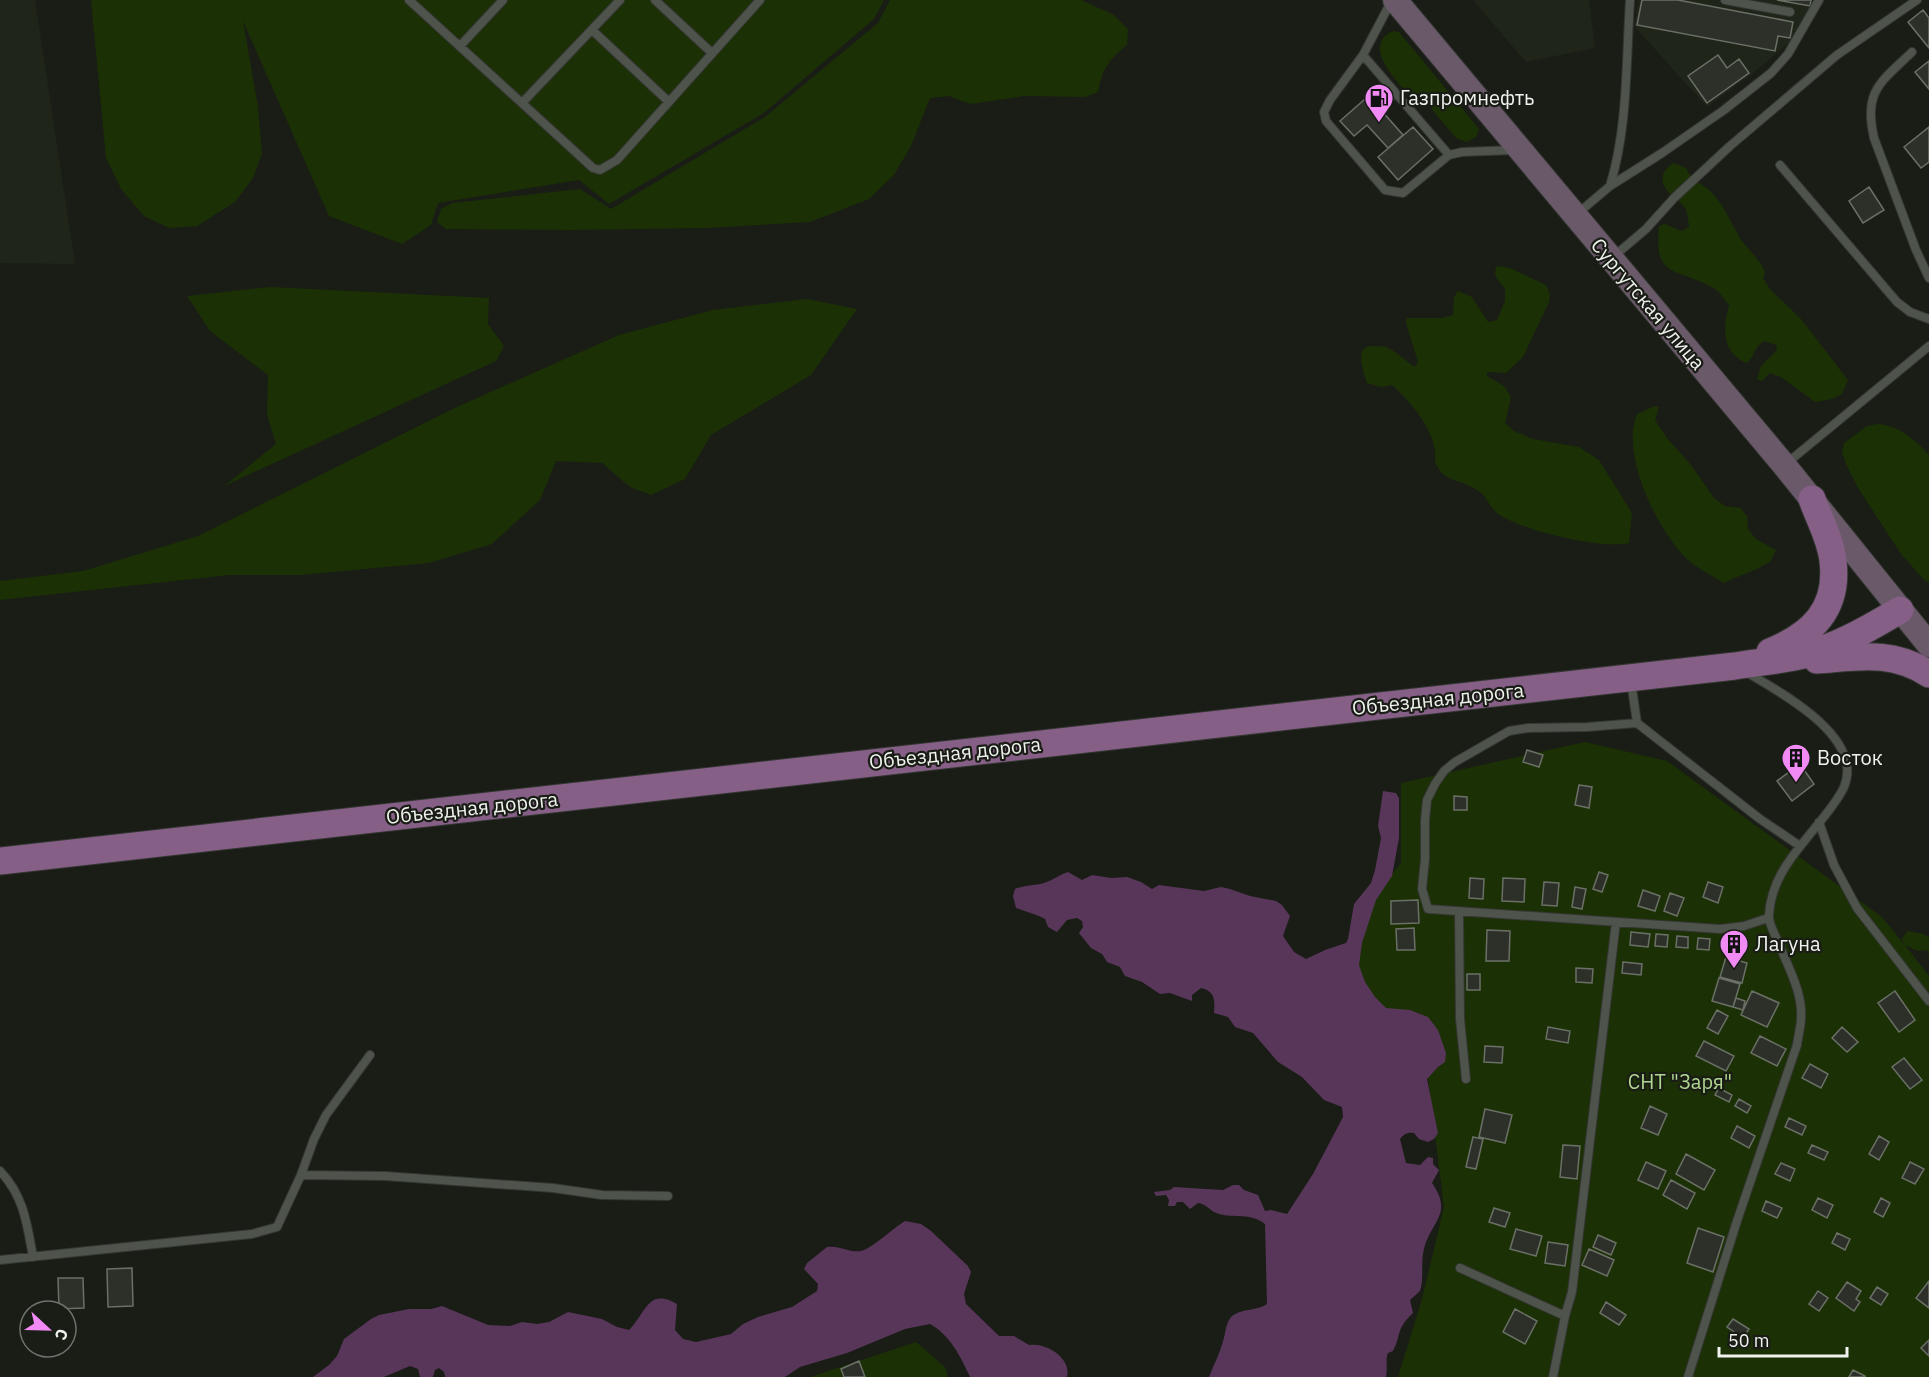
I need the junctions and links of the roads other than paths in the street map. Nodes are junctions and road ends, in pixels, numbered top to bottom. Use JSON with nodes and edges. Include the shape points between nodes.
{"nodes":[{"id":1,"x":409,"y":0,"type":"edge"},
{"id":2,"x":503,"y":0,"type":"edge"},
{"id":3,"x":620,"y":0,"type":"edge"},
{"id":4,"x":655,"y":0,"type":"edge"},
{"id":5,"x":760,"y":0,"type":"edge"},
{"id":6,"x":1393,"y":0,"type":"edge"},
{"id":7,"x":1630,"y":0,"type":"edge"},
{"id":8,"x":1725,"y":0,"type":"edge"},
{"id":9,"x":1819,"y":0,"type":"edge"},
{"id":10,"x":1917,"y":0,"type":"edge"},
{"id":11,"x":1790,"y":12,"type":"dead end"},
{"id":12,"x":592,"y":30,"type":"junction"},
{"id":13,"x":460,"y":46,"type":"junction"},
{"id":14,"x":1912,"y":52,"type":"dead end"},
{"id":15,"x":712,"y":53,"type":"junction"},
{"id":16,"x":1363,"y":55,"type":"junction"},
{"id":17,"x":669,"y":102,"type":"junction"},
{"id":18,"x":522,"y":103,"type":"junction"},
{"id":19,"x":1519,"y":150,"type":"junction"},
{"id":20,"x":1449,"y":155,"type":"junction"},
{"id":21,"x":1780,"y":165,"type":"dead end"},
{"id":22,"x":1610,"y":186,"type":"junction"},
{"id":23,"x":1575,"y":217,"type":"junction"},
{"id":24,"x":1611,"y":259,"type":"junction"},
{"id":25,"x":1929,"y":278,"type":"edge"},
{"id":26,"x":1929,"y":319,"type":"edge"},
{"id":27,"x":1929,"y":346,"type":"edge"},
{"id":28,"x":1784,"y":465,"type":"junction"},
{"id":29,"x":1812,"y":499,"type":"junction"},
{"id":30,"x":1900,"y":610,"type":"junction"},
{"id":31,"x":1929,"y":645,"type":"edge"},
{"id":32,"x":1735,"y":666,"type":"junction"},
{"id":33,"x":1929,"y":674,"type":"edge"},
{"id":34,"x":1630,"y":678,"type":"junction"},
{"id":35,"x":1637,"y":723,"type":"junction"},
{"id":36,"x":1819,"y":822,"type":"junction"},
{"id":37,"x":1800,"y":846,"type":"junction"},
{"id":38,"x":0,"y":861,"type":"edge"},
{"id":39,"x":1459,"y":911,"type":"junction"},
{"id":40,"x":1768,"y":918,"type":"junction"},
{"id":41,"x":1616,"y":922,"type":"junction"},
{"id":42,"x":1929,"y":1001,"type":"edge"},
{"id":43,"x":370,"y":1055,"type":"dead end"},
{"id":44,"x":1466,"y":1079,"type":"dead end"},
{"id":45,"x":0,"y":1171,"type":"edge"},
{"id":46,"x":301,"y":1175,"type":"junction"},
{"id":47,"x":668,"y":1196,"type":"dead end"},
{"id":48,"x":33,"y":1257,"type":"junction"},
{"id":49,"x":0,"y":1260,"type":"edge"},
{"id":50,"x":1460,"y":1268,"type":"dead end"},
{"id":51,"x":1565,"y":1316,"type":"junction"},
{"id":52,"x":1553,"y":1377,"type":"edge"},
{"id":53,"x":1688,"y":1377,"type":"edge"}],
"edges":[{"from":1,"to":13,"type":"lane"},
{"from":2,"to":13,"type":"lane"},
{"from":3,"to":12,"type":"lane"},
{"from":4,"to":15,"type":"lane"},
{"from":5,"to":15,"type":"lane"},
{"from":6,"to":16,"type":"lane"},
{"from":6,"to":19,"type":"main road","name":"Сургутская улица"},
{"from":7,"to":22,"type":"lane","via":[[1622,132]]},
{"from":8,"to":11,"type":"lane"},
{"from":9,"to":22,"type":"lane","via":[[1788,54],[1771,73],[1715,116]]},
{"from":10,"to":24,"type":"lane","via":[[1837,55],[1730,146]]},
{"from":12,"to":17,"type":"lane"},
{"from":12,"to":18,"type":"lane"},
{"from":13,"to":18,"type":"lane"},
{"from":14,"to":25,"type":"lane","via":[[1881,82],[1870,112],[1874,138]]},
{"from":15,"to":17,"type":"lane"},
{"from":16,"to":20,"type":"lane"},
{"from":16,"to":20,"type":"lane","via":[[1324,112],[1326,121],[1385,190],[1403,193]]},
{"from":17,"to":18,"type":"lane","via":[[617,160],[600,170],[593,168]]},
{"from":19,"to":20,"type":"lane"},
{"from":19,"to":23,"type":"main road","name":"Сургутская улица"},
{"from":21,"to":26,"type":"lane","via":[[1897,302]]},
{"from":22,"to":23,"type":"lane"},
{"from":23,"to":24,"type":"main road","name":"Сургутская улица"},
{"from":24,"to":28,"type":"main road","name":"Сургутская улица"},
{"from":27,"to":28,"type":"lane"},
{"from":28,"to":29,"type":"main road","name":"Сургутская улица"},
{"from":29,"to":30,"type":"main road","name":"Сургутская улица"},
{"from":29,"to":32,"type":"main road","via":[[1833,560],[1834,582],[1828,603],[1818,620],[1792,643]]},
{"from":30,"to":31,"type":"main road","name":"Сургутская улица"},
{"from":30,"to":32,"type":"main road","name":"Объездная дорога","via":[[1845,640],[1808,654]]},
{"from":32,"to":33,"type":"main road","via":[[1869,656],[1891,657]]},
{"from":32,"to":34,"type":"main road","name":"Объездная дорога"},
{"from":32,"to":36,"type":"lane","via":[[1809,711],[1843,753],[1848,770],[1844,788]]},
{"from":34,"to":35,"type":"lane"},
{"from":34,"to":38,"type":"main road","name":"Объездная дорога"},
{"from":35,"to":37,"type":"lane"},
{"from":35,"to":39,"type":"lane","via":[[1509,731],[1444,771],[1427,800],[1422,888],[1428,909]]},
{"from":36,"to":37,"type":"lane"},
{"from":36,"to":42,"type":"lane","via":[[1834,865],[1857,908]]},
{"from":37,"to":40,"type":"lane","via":[[1774,888]]},
{"from":39,"to":41,"type":"lane"},
{"from":39,"to":44,"type":"lane","via":[[1460,1020]]},
{"from":40,"to":41,"type":"lane","via":[[1720,929]]},
{"from":40,"to":53,"type":"lane","via":[[1796,985],[1802,1016],[1797,1045]]},
{"from":41,"to":51,"type":"lane","via":[[1572,1292]]},
{"from":43,"to":46,"type":"lane","via":[[326,1115]]},
{"from":45,"to":48,"type":"lane","via":[[10,1181],[24,1209]]},
{"from":46,"to":47,"type":"lane","via":[[385,1176],[602,1195]]},
{"from":46,"to":48,"type":"lane","via":[[277,1227],[252,1234]]},
{"from":48,"to":49,"type":"lane"},
{"from":50,"to":51,"type":"lane"},
{"from":51,"to":52,"type":"lane"}]}
